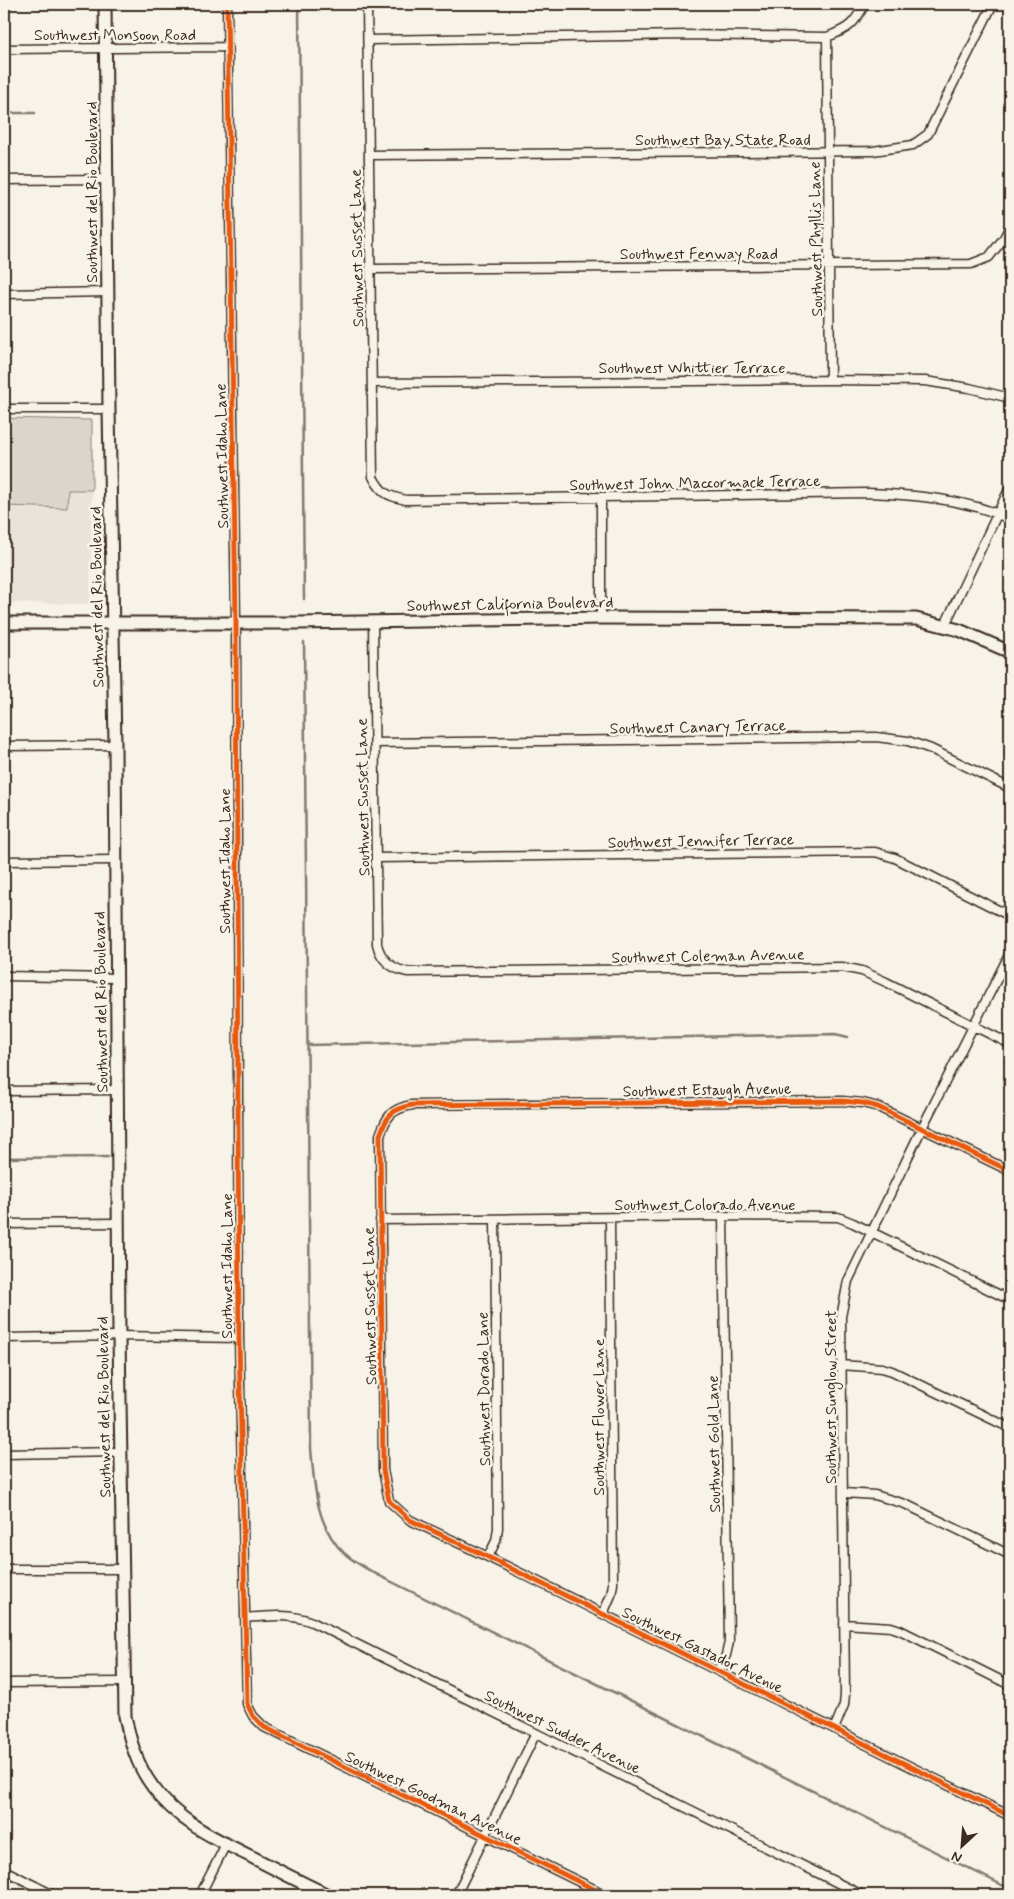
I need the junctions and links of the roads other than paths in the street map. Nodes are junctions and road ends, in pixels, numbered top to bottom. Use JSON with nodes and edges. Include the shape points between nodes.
{"nodes":[{"id":1,"x":105,"y":4,"type":"edge"},
{"id":2,"x":227,"y":4,"type":"edge"},
{"id":3,"x":367,"y":4,"type":"edge"},
{"id":4,"x":865,"y":4,"type":"edge"},
{"id":5,"x":993,"y":4,"type":"edge"},
{"id":6,"x":827,"y":37,"type":"junction"},
{"id":7,"x":368,"y":40,"type":"junction"},
{"id":8,"x":227,"y":47,"type":"junction"},
{"id":9,"x":106,"y":48,"type":"junction"},
{"id":10,"x":4,"y":49,"type":"edge"},
{"id":11,"x":828,"y":152,"type":"junction"},
{"id":12,"x":369,"y":155,"type":"junction"},
{"id":13,"x":106,"y":179,"type":"junction"},
{"id":14,"x":4,"y":180,"type":"edge"},
{"id":15,"x":1010,"y":226,"type":"edge"},
{"id":16,"x":830,"y":266,"type":"junction"},
{"id":17,"x":370,"y":269,"type":"junction"},
{"id":18,"x":108,"y":292,"type":"junction"},
{"id":19,"x":4,"y":294,"type":"edge"},
{"id":20,"x":830,"y":380,"type":"junction"},
{"id":21,"x":372,"y":383,"type":"junction"},
{"id":22,"x":1010,"y":398,"type":"edge"},
{"id":23,"x":4,"y":409,"type":"edge"},
{"id":24,"x":109,"y":409,"type":"junction"},
{"id":25,"x":1010,"y":486,"type":"edge"},
{"id":26,"x":380,"y":490,"type":"joint"},
{"id":27,"x":601,"y":497,"type":"junction"},
{"id":28,"x":997,"y":513,"type":"junction"},
{"id":29,"x":1010,"y":519,"type":"edge"},
{"id":30,"x":601,"y":618,"type":"junction"},
{"id":31,"x":236,"y":622,"type":"junction"},
{"id":32,"x":372,"y":622,"type":"junction"},
{"id":33,"x":4,"y":623,"type":"edge"},
{"id":34,"x":112,"y":624,"type":"junction"},
{"id":35,"x":945,"y":625,"type":"junction"},
{"id":36,"x":1010,"y":652,"type":"edge"},
{"id":37,"x":375,"y":743,"type":"junction"},
{"id":38,"x":115,"y":745,"type":"junction"},
{"id":39,"x":4,"y":746,"type":"edge"},
{"id":40,"x":1010,"y":788,"type":"edge"},
{"id":41,"x":377,"y":858,"type":"junction"},
{"id":42,"x":116,"y":860,"type":"junction"},
{"id":43,"x":4,"y":861,"type":"edge"},
{"id":44,"x":1010,"y":916,"type":"edge"},
{"id":45,"x":1010,"y":953,"type":"edge"},
{"id":46,"x":391,"y":966,"type":"joint"},
{"id":47,"x":4,"y":976,"type":"edge"},
{"id":48,"x":115,"y":978,"type":"junction"},
{"id":49,"x":974,"y":1026,"type":"junction"},
{"id":50,"x":1010,"y":1044,"type":"edge"},
{"id":51,"x":118,"y":1090,"type":"junction"},
{"id":52,"x":4,"y":1091,"type":"edge"},
{"id":53,"x":390,"y":1114,"type":"joint"},
{"id":54,"x":922,"y":1128,"type":"junction"},
{"id":55,"x":1010,"y":1172,"type":"edge"},
{"id":56,"x":723,"y":1216,"type":"junction"},
{"id":57,"x":610,"y":1218,"type":"junction"},
{"id":58,"x":495,"y":1219,"type":"junction"},
{"id":59,"x":380,"y":1220,"type":"junction"},
{"id":60,"x":117,"y":1223,"type":"junction"},
{"id":61,"x":4,"y":1224,"type":"edge"},
{"id":62,"x":871,"y":1232,"type":"junction"},
{"id":63,"x":1010,"y":1300,"type":"edge"},
{"id":64,"x":118,"y":1336,"type":"junction"},
{"id":65,"x":4,"y":1338,"type":"edge"},
{"id":66,"x":239,"y":1338,"type":"junction"},
{"id":67,"x":841,"y":1365,"type":"junction"},
{"id":68,"x":1010,"y":1428,"type":"edge"},
{"id":69,"x":121,"y":1452,"type":"junction"},
{"id":70,"x":4,"y":1454,"type":"edge"},
{"id":71,"x":844,"y":1493,"type":"junction"},
{"id":72,"x":389,"y":1500,"type":"joint"},
{"id":73,"x":1010,"y":1555,"type":"edge"},
{"id":74,"x":488,"y":1557,"type":"junction"},
{"id":75,"x":122,"y":1568,"type":"junction"},
{"id":76,"x":4,"y":1569,"type":"edge"},
{"id":77,"x":603,"y":1614,"type":"junction"},
{"id":78,"x":244,"y":1618,"type":"junction"},
{"id":79,"x":844,"y":1624,"type":"junction"},
{"id":80,"x":719,"y":1670,"type":"junction"},
{"id":81,"x":4,"y":1682,"type":"edge"},
{"id":82,"x":123,"y":1682,"type":"junction"},
{"id":83,"x":1010,"y":1685,"type":"edge"},
{"id":84,"x":253,"y":1716,"type":"joint"},
{"id":85,"x":835,"y":1728,"type":"junction"},
{"id":86,"x":536,"y":1733,"type":"junction"},
{"id":87,"x":1010,"y":1816,"type":"edge"},
{"id":88,"x":485,"y":1836,"type":"junction"},
{"id":89,"x":226,"y":1844,"type":"junction"},
{"id":90,"x":4,"y":1870,"type":"edge"},
{"id":91,"x":857,"y":1894,"type":"edge"},
{"id":92,"x":51,"y":1895,"type":"edge"},
{"id":93,"x":200,"y":1895,"type":"edge"},
{"id":94,"x":327,"y":1895,"type":"edge"},
{"id":95,"x":456,"y":1895,"type":"edge"},
{"id":96,"x":606,"y":1895,"type":"edge"}],
"edges":[{"from":1,"to":9,"type":"street","name":"Southwest del Rio Boulevard"},
{"from":2,"to":8,"type":"street","name":"Southwest Idaho Lane"},
{"from":3,"to":7,"type":"street","name":"Southwest Susset Lane"},
{"from":4,"to":6,"type":"street","via":[[854,22]]},
{"from":5,"to":11,"type":"street","name":"Southwest Bay State Road","via":[[928,134],[913,145],[895,149]]},
{"from":6,"to":7,"type":"street","via":[[685,34]]},
{"from":6,"to":11,"type":"street","name":"Southwest Phyllis Lane"},
{"from":7,"to":12,"type":"street","name":"Southwest Susset Lane"},
{"from":8,"to":9,"type":"street","name":"Southwest Monsoon Road"},
{"from":8,"to":31,"type":"street","name":"Southwest Idaho Lane"},
{"from":9,"to":10,"type":"street","name":"Southwest Monsoon Road"},
{"from":9,"to":13,"type":"street","name":"Southwest del Rio Boulevard"},
{"from":11,"to":12,"type":"street","name":"Southwest Bay State Road"},
{"from":11,"to":16,"type":"street","name":"Southwest Phyllis Lane"},
{"from":12,"to":17,"type":"street","name":"Southwest Susset Lane"},
{"from":13,"to":14,"type":"street"},
{"from":13,"to":18,"type":"street","name":"Southwest del Rio Boulevard"},
{"from":15,"to":16,"type":"street","name":"Southwest Fenway Road","via":[[989,257],[971,264]]},
{"from":16,"to":17,"type":"street","name":"Southwest Fenway Road"},
{"from":16,"to":20,"type":"street","name":"Southwest Phyllis Lane"},
{"from":17,"to":21,"type":"street","name":"Southwest Susset Lane"},
{"from":18,"to":19,"type":"street"},
{"from":18,"to":24,"type":"street","name":"Southwest del Rio Boulevard"},
{"from":20,"to":21,"type":"street","name":"Southwest Whittier Terrace"},
{"from":20,"to":22,"type":"street","name":"Southwest Whittier Terrace","via":[[925,381]]},
{"from":21,"to":26,"type":"street","name":"Southwest Susset Lane","via":[[372,477]]},
{"from":23,"to":24,"type":"street"},
{"from":24,"to":34,"type":"street","name":"Southwest del Rio Boulevard"},
{"from":25,"to":28,"type":"street"},
{"from":26,"to":27,"type":"street","name":"Southwest John Maccormack Terrace","via":[[406,500]]},
{"from":27,"to":28,"type":"street","name":"Southwest John Maccormack Terrace","via":[[901,494]]},
{"from":27,"to":30,"type":"street"},
{"from":28,"to":29,"type":"street","name":"Southwest John Maccormack Terrace"},
{"from":28,"to":35,"type":"street"},
{"from":30,"to":32,"type":"street","name":"Southwest California Boulevard"},
{"from":30,"to":35,"type":"street","name":"Southwest California Boulevard","via":[[916,619]]},
{"from":31,"to":32,"type":"street","name":"Southwest California Boulevard"},
{"from":31,"to":34,"type":"street","name":"Southwest California Boulevard"},
{"from":31,"to":66,"type":"street","name":"Southwest Idaho Lane"},
{"from":32,"to":37,"type":"street","name":"Southwest Susset Lane"},
{"from":33,"to":34,"type":"street","name":"Southwest California Boulevard"},
{"from":34,"to":38,"type":"street","name":"Southwest del Rio Boulevard"},
{"from":35,"to":36,"type":"street","name":"Southwest California Boulevard"},
{"from":37,"to":40,"type":"street","name":"Southwest Canary Terrace","via":[[876,737],[908,741],[931,749]]},
{"from":37,"to":41,"type":"street","name":"Southwest Susset Lane"},
{"from":38,"to":39,"type":"street"},
{"from":38,"to":42,"type":"street","name":"Southwest del Rio Boulevard"},
{"from":41,"to":44,"type":"street","name":"Southwest Jennifer Terrace","via":[[875,852],[895,858]]},
{"from":41,"to":46,"type":"street","name":"Southwest Susset Lane","via":[[377,944],[381,957]]},
{"from":42,"to":43,"type":"street"},
{"from":42,"to":48,"type":"street","name":"Southwest del Rio Boulevard"},
{"from":45,"to":49,"type":"street","name":"Southwest Sunglow Street"},
{"from":46,"to":49,"type":"street","name":"Southwest Coleman Avenue","via":[[408,972],[842,968],[862,971]]},
{"from":47,"to":48,"type":"street"},
{"from":48,"to":51,"type":"street","name":"Southwest del Rio Boulevard"},
{"from":49,"to":50,"type":"street","name":"Southwest Coleman Avenue"},
{"from":49,"to":54,"type":"street","name":"Southwest Sunglow Street"},
{"from":51,"to":52,"type":"street"},
{"from":51,"to":60,"type":"street","name":"Southwest del Rio Boulevard"},
{"from":53,"to":54,"type":"street","name":"Southwest Estaugh Avenue","via":[[400,1107],[412,1105],[842,1101],[878,1107]]},
{"from":53,"to":59,"type":"street","name":"Southwest Susset Lane","via":[[380,1135]]},
{"from":54,"to":55,"type":"street","name":"Southwest Estaugh Avenue"},
{"from":54,"to":62,"type":"street","name":"Southwest Sunglow Street"},
{"from":56,"to":57,"type":"street","name":"Southwest Colorado Avenue"},
{"from":56,"to":62,"type":"street","name":"Southwest Colorado Avenue","via":[[838,1217]]},
{"from":56,"to":80,"type":"street","name":"Southwest Gold Lane","via":[[729,1642]]},
{"from":57,"to":58,"type":"street","name":"Southwest Colorado Avenue"},
{"from":57,"to":77,"type":"street","name":"Southwest Flower Lane","via":[[613,1584]]},
{"from":58,"to":59,"type":"street","name":"Southwest Colorado Avenue"},
{"from":58,"to":74,"type":"street","name":"Southwest Dorado Lane","via":[[498,1528]]},
{"from":59,"to":72,"type":"street","name":"Southwest Susset Lane","via":[[383,1470]]},
{"from":60,"to":61,"type":"street"},
{"from":60,"to":64,"type":"street","name":"Southwest del Rio Boulevard"},
{"from":62,"to":63,"type":"street","name":"Southwest Colorado Avenue"},
{"from":62,"to":67,"type":"street","name":"Southwest Sunglow Street","via":[[848,1282],[841,1316]]},
{"from":64,"to":65,"type":"street"},
{"from":64,"to":66,"type":"street"},
{"from":64,"to":69,"type":"street","name":"Southwest del Rio Boulevard"},
{"from":66,"to":78,"type":"street","name":"Southwest Idaho Lane"},
{"from":67,"to":68,"type":"street","via":[[892,1371]]},
{"from":67,"to":71,"type":"street","name":"Southwest Sunglow Street"},
{"from":69,"to":70,"type":"street"},
{"from":69,"to":75,"type":"street","name":"Southwest del Rio Boulevard"},
{"from":71,"to":73,"type":"street","via":[[875,1495],[905,1504]]},
{"from":71,"to":79,"type":"street","name":"Southwest Sunglow Street"},
{"from":72,"to":74,"type":"street","name":"Southwest Gastador Avenue","via":[[410,1520]]},
{"from":74,"to":77,"type":"street","name":"Southwest Gastador Avenue"},
{"from":75,"to":76,"type":"street"},
{"from":75,"to":82,"type":"street","name":"Southwest del Rio Boulevard"},
{"from":77,"to":80,"type":"street","name":"Southwest Gastador Avenue"},
{"from":78,"to":84,"type":"street","name":"Southwest Idaho Lane","via":[[246,1696]]},
{"from":78,"to":86,"type":"street","name":"Southwest Sudder Avenue","via":[[290,1616],[306,1619]]},
{"from":79,"to":83,"type":"street","via":[[900,1630]]},
{"from":79,"to":85,"type":"street","name":"Southwest Sunglow Street","via":[[845,1694]]},
{"from":80,"to":85,"type":"street","name":"Southwest Gastador Avenue"},
{"from":81,"to":82,"type":"street"},
{"from":82,"to":89,"type":"street","name":"Southwest del Rio Boulevard","via":[[125,1716],[131,1742],[153,1787],[186,1821]]},
{"from":84,"to":88,"type":"street","name":"Southwest Goodman Avenue","via":[[264,1727]]},
{"from":85,"to":87,"type":"street","name":"Southwest Gastador Avenue"},
{"from":86,"to":88,"type":"street"},
{"from":86,"to":91,"type":"street","name":"Southwest Sudder Avenue"},
{"from":88,"to":95,"type":"street"},
{"from":88,"to":96,"type":"street","name":"Southwest Goodman Avenue"},
{"from":89,"to":93,"type":"street"},
{"from":89,"to":94,"type":"street","name":"Southwest del Rio Boulevard"},
{"from":90,"to":92,"type":"street"}]}
